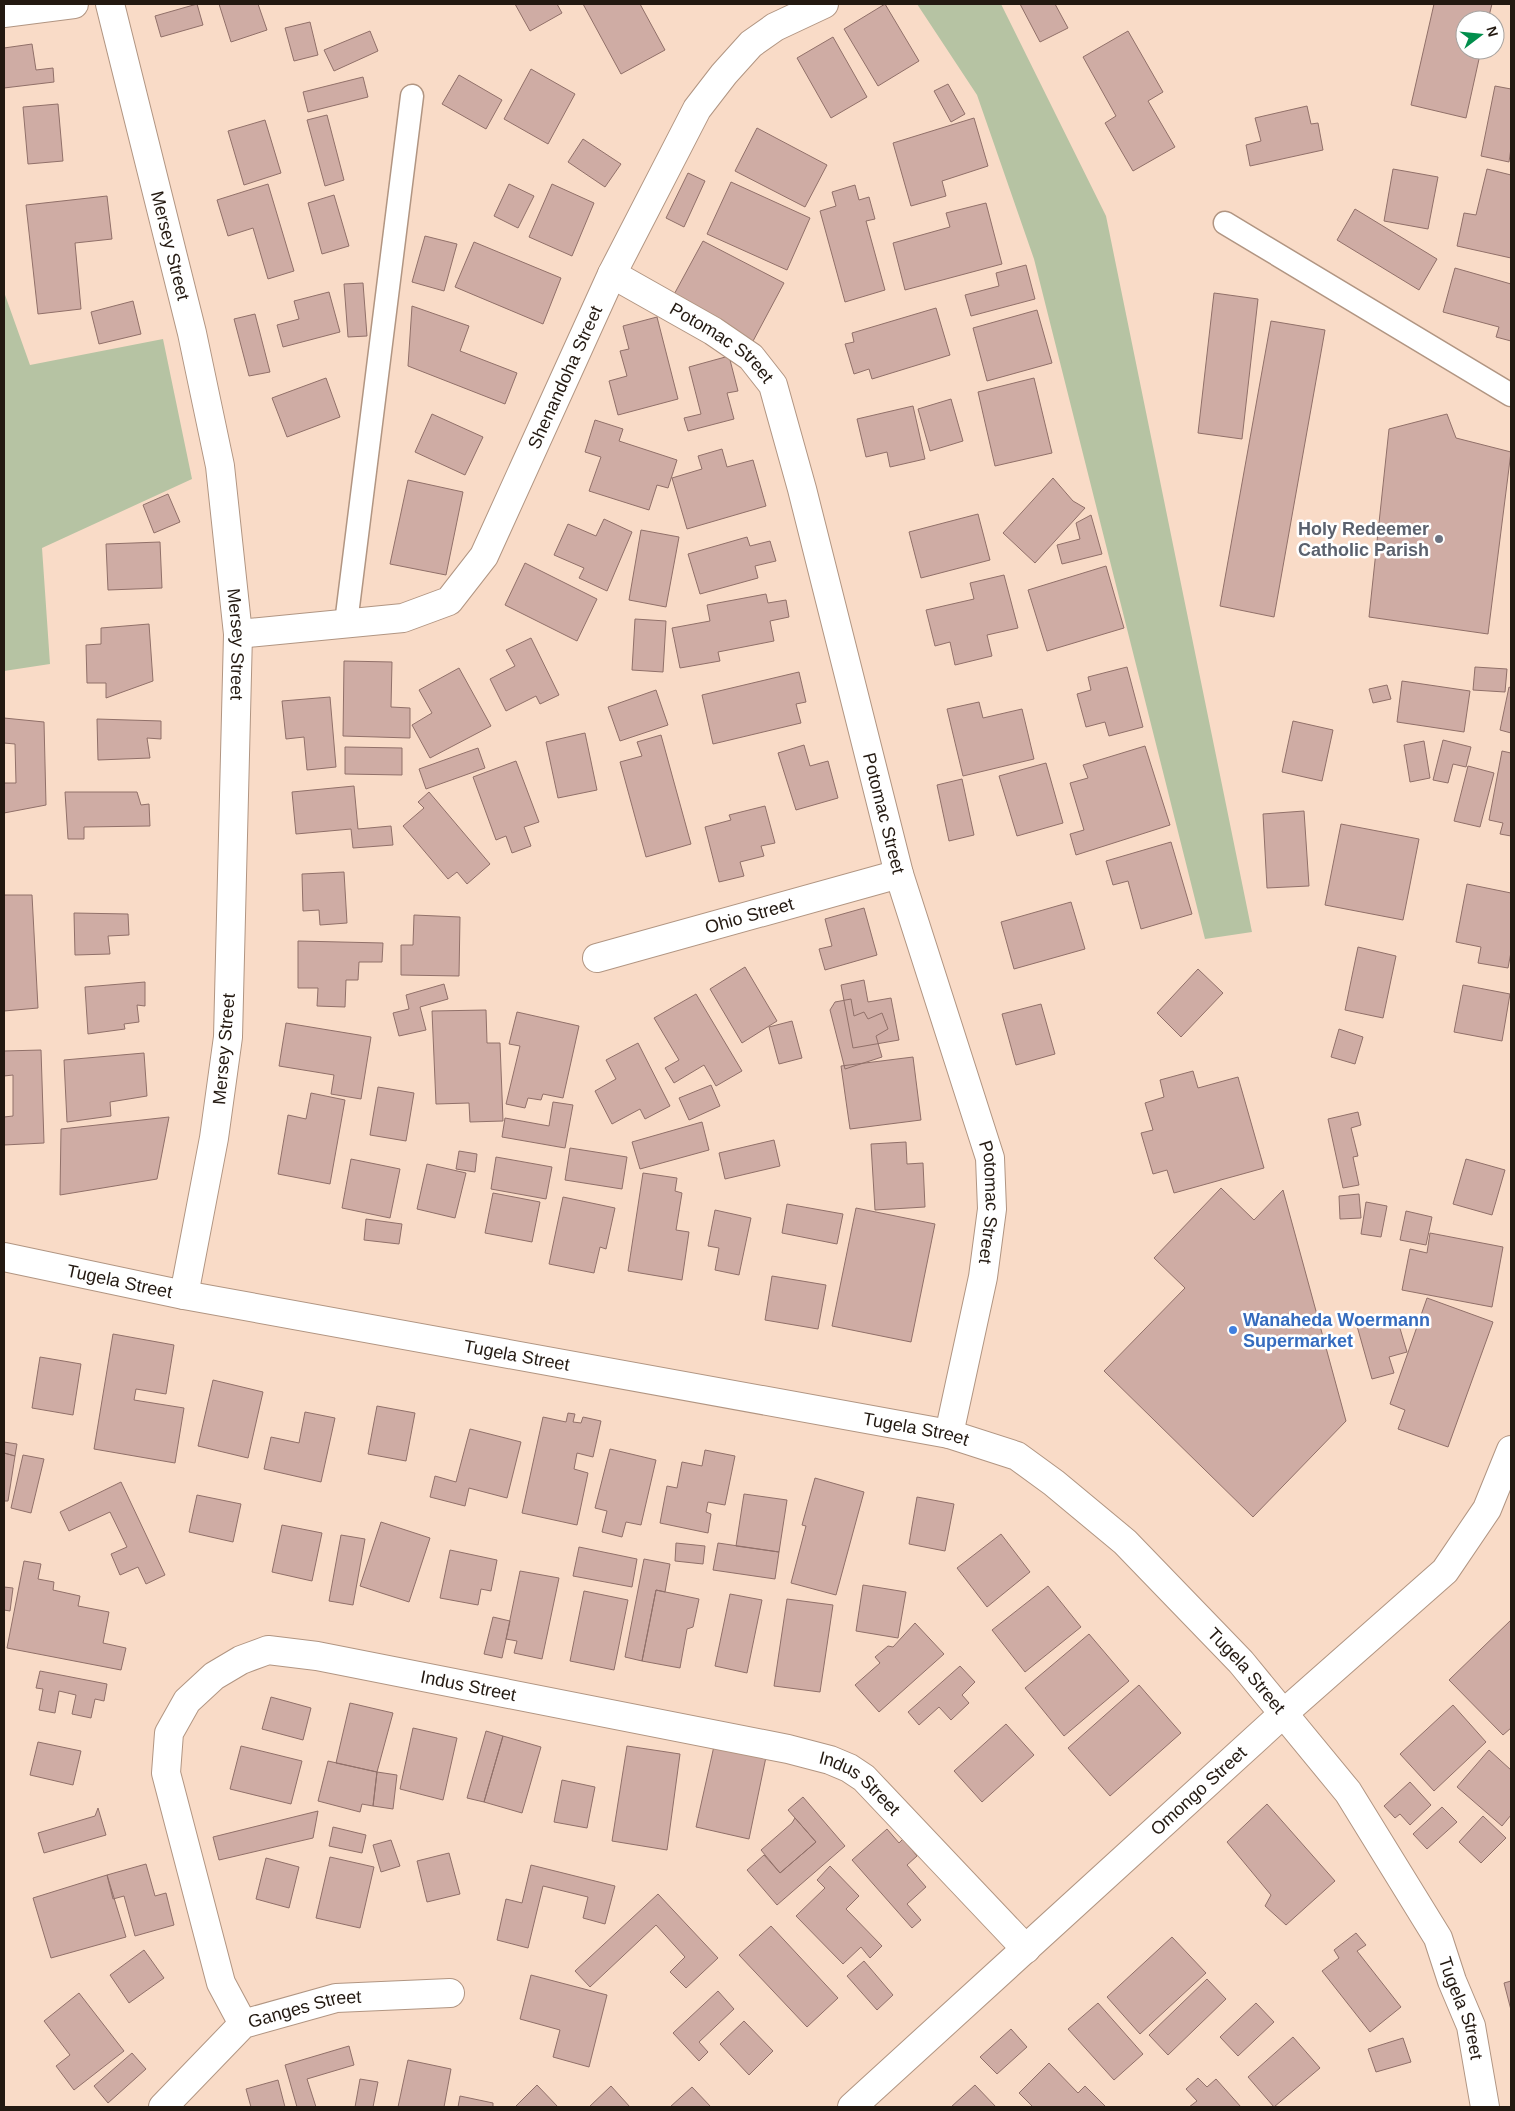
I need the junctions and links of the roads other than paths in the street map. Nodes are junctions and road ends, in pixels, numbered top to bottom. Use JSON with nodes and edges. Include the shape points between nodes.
{"nodes":[{"id":1,"x":74,"y":4,"type":"edge"},
{"id":2,"x":110,"y":4,"type":"edge"},
{"id":3,"x":824,"y":4,"type":"edge"},
{"id":4,"x":4,"y":13,"type":"edge"},
{"id":5,"x":412,"y":96,"type":"dead end"},
{"id":6,"x":1225,"y":223,"type":"dead end"},
{"id":7,"x":612,"y":274,"type":"junction"},
{"id":8,"x":1511,"y":395,"type":"edge"},
{"id":9,"x":346,"y":623,"type":"junction"},
{"id":10,"x":238,"y":634,"type":"junction"},
{"id":11,"x":899,"y":874,"type":"junction"},
{"id":12,"x":597,"y":958,"type":"dead end"},
{"id":13,"x":4,"y":1257,"type":"edge"},
{"id":14,"x":184,"y":1295,"type":"junction"},
{"id":15,"x":949,"y":1434,"type":"junction"},
{"id":16,"x":1511,"y":1450,"type":"edge"},
{"id":17,"x":1284,"y":1714,"type":"junction"},
{"id":18,"x":1026,"y":1949,"type":"junction"},
{"id":19,"x":450,"y":1993,"type":"dead end"},
{"id":20,"x":244,"y":2024,"type":"junction"},
{"id":21,"x":163,"y":2107,"type":"edge"},
{"id":22,"x":852,"y":2107,"type":"edge"},
{"id":23,"x":1485,"y":2107,"type":"edge"}],
"edges":[{"from":1,"to":4,"type":"street"},
{"from":2,"to":10,"type":"street","name":"Mersey Street","via":[[192,333],[220,466]]},
{"from":3,"to":7,"type":"street","name":"Shenandoha Street","via":[[775,27],[751,44],[697,108]]},
{"from":5,"to":9,"type":"lane"},
{"from":6,"to":8,"type":"lane"},
{"from":7,"to":9,"type":"street","name":"Shenandoha Street","via":[[484,556],[448,602],[403,618]]},
{"from":7,"to":11,"type":"street","name":"Potomac Street","via":[[713,331],[751,357],[774,385]]},
{"from":9,"to":10,"type":"street","name":"Shenandoha Street"},
{"from":10,"to":14,"type":"street","name":"Mersey Street","via":[[228,1037],[214,1138]]},
{"from":11,"to":12,"type":"street","name":"Ohio Street"},
{"from":11,"to":15,"type":"street","name":"Potomac Street","via":[[990,1158],[992,1209],[983,1277]]},
{"from":13,"to":14,"type":"street","name":"Tugela Street"},
{"from":14,"to":15,"type":"street","name":"Tugela Street"},
{"from":15,"to":17,"type":"street","name":"Tugela Street","via":[[1018,1456],[1125,1542],[1241,1662]]},
{"from":16,"to":17,"type":"street","name":"Omongo Street","via":[[1487,1509],[1445,1572]]},
{"from":17,"to":18,"type":"street","name":"Omongo Street"},
{"from":17,"to":23,"type":"street","name":"Tugela Street","via":[[1348,1792],[1438,1938],[1471,2026]]},
{"from":18,"to":20,"type":"street","name":"Indus Street","via":[[864,1778],[849,1768],[788,1749],[317,1656],[268,1650],[241,1660],[214,1676],[187,1701],[169,1733],[166,1773],[221,1983]]},
{"from":18,"to":22,"type":"street","name":"Omongo Street"},
{"from":19,"to":20,"type":"street","name":"Ganges Street","via":[[336,1998]]},
{"from":20,"to":21,"type":"street","name":"Ganges Street"}]}
